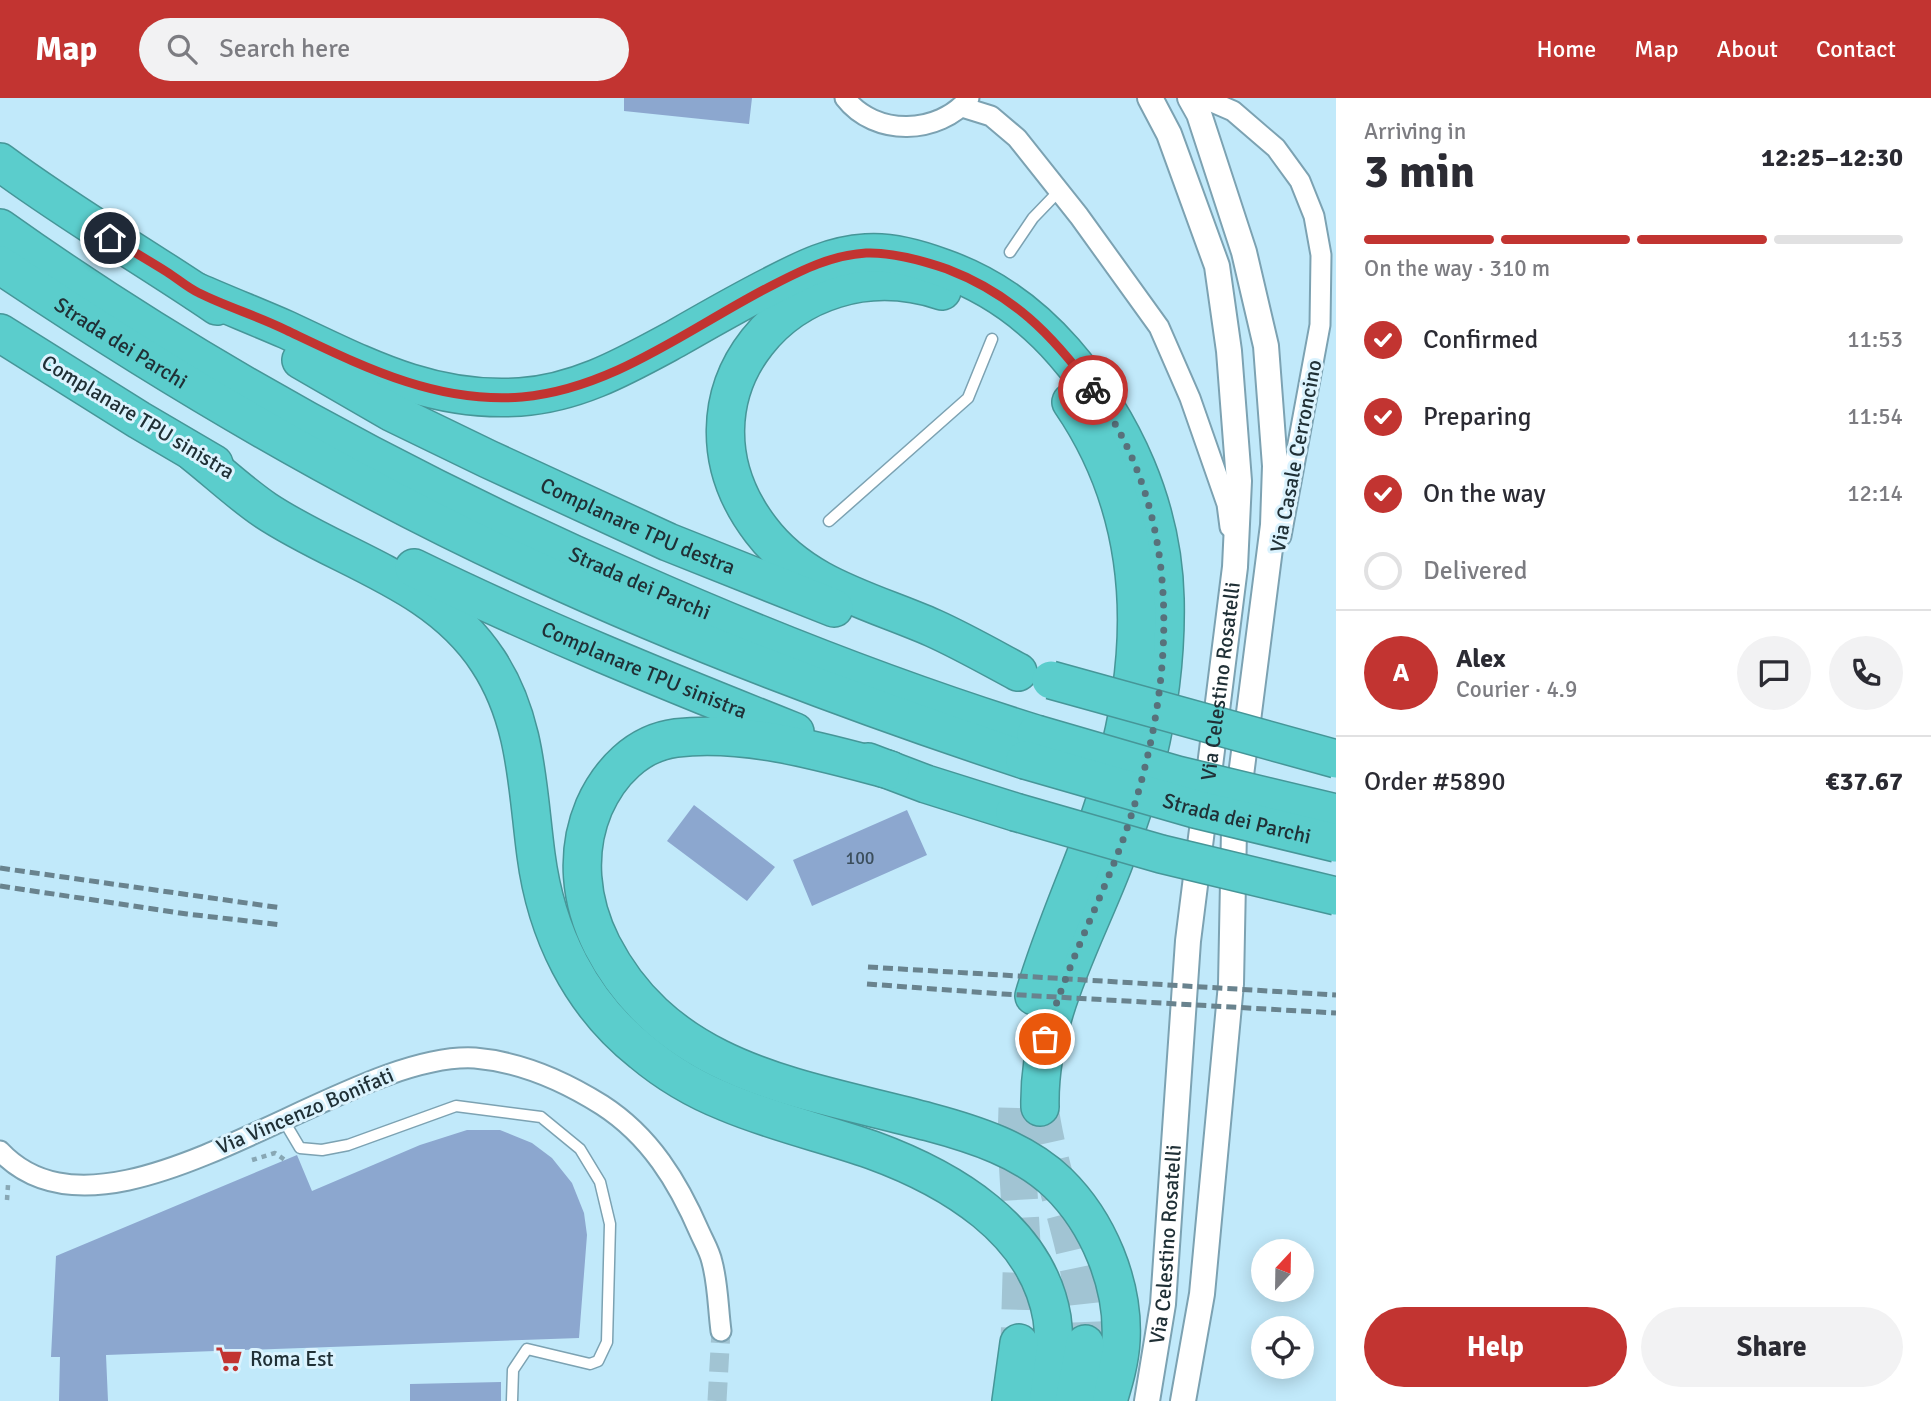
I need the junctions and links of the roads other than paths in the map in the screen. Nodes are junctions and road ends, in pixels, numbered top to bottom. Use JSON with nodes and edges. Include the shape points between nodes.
{"nodes":[{"id":1,"x":845,"y":98,"type":"edge"},
{"id":2,"x":1150,"y":98,"type":"edge"},
{"id":3,"x":1190,"y":98,"type":"edge"},
{"id":4,"x":1203,"y":98,"type":"edge"},
{"id":5,"x":966,"y":102,"type":"edge"},
{"id":6,"x":0,"y":162,"type":"edge"},
{"id":7,"x":1059,"y":191,"type":"junction"},
{"id":8,"x":0,"y":228,"type":"edge"},
{"id":9,"x":1010,"y":252,"type":"dead end"},
{"id":10,"x":0,"y":265,"type":"edge"},
{"id":11,"x":198,"y":292,"type":"junction"},
{"id":12,"x":0,"y":333,"type":"edge"},
{"id":13,"x":992,"y":339,"type":"dead end"},
{"id":14,"x":194,"y":453,"type":"junction"},
{"id":15,"x":829,"y":521,"type":"dead end"},
{"id":16,"x":1235,"y":566,"type":"junction"},
{"id":17,"x":1258,"y":654,"type":"junction"},
{"id":18,"x":1035,"y":676,"type":"junction"},
{"id":19,"x":1030,"y":747,"type":"junction"},
{"id":20,"x":1336,"y":759,"type":"edge"},
{"id":21,"x":891,"y":770,"type":"junction"},
{"id":22,"x":1336,"y":813,"type":"edge"},
{"id":23,"x":1336,"y":844,"type":"edge"},
{"id":24,"x":1336,"y":896,"type":"edge"},
{"id":25,"x":284,"y":1121,"type":"junction"},
{"id":26,"x":0,"y":1151,"type":"edge"},
{"id":27,"x":721,"y":1331,"type":"tunnel mouth"},
{"id":28,"x":1019,"y":1343,"type":"tunnel mouth"},
{"id":29,"x":1085,"y":1344,"type":"tunnel mouth"},
{"id":30,"x":512,"y":1401,"type":"edge"},
{"id":31,"x":1011,"y":1401,"type":"edge"},
{"id":32,"x":1045,"y":1401,"type":"edge"},
{"id":33,"x":1074,"y":1401,"type":"edge"},
{"id":34,"x":1108,"y":1401,"type":"edge"},
{"id":35,"x":1147,"y":1401,"type":"edge"},
{"id":36,"x":1183,"y":1401,"type":"edge"}],
"edges":[{"from":1,"to":5,"type":"street","via":[[877,122],[907,128],[936,122]]},
{"from":2,"to":16,"type":"street","name":"Via Celestino Rosatelli","via":[[1169,134],[1217,266],[1239,481]]},
{"from":3,"to":17,"type":"street","name":"Via Celestino Rosatelli","via":[[1244,252],[1266,346],[1275,466]]},
{"from":4,"to":17,"type":"street","name":"Via Casale Cerroncino","via":[[1233,111],[1276,148],[1300,181],[1314,216],[1321,255],[1320,325]]},
{"from":5,"to":7,"type":"street","via":[[1017,138]]},
{"from":6,"to":11,"type":"highway","name":"Complanare TPU destra"},
{"from":7,"to":9,"type":"lane"},
{"from":7,"to":16,"type":"street","via":[[1159,327],[1227,503]]},
{"from":8,"to":19,"type":"highway","name":"Strada dei Parchi","via":[[124,312],[362,452],[539,540]]},
{"from":10,"to":19,"type":"highway","name":"Strada dei Parchi","via":[[244,419],[533,569],[794,680]]},
{"from":11,"to":18,"type":"highway","name":"Complanare TPU destra","via":[[272,344],[391,412],[668,542],[796,594]]},
{"from":11,"to":18,"type":"highway","via":[[400,381],[486,397],[542,394],[593,381],[805,269],[865,253],[920,261],[965,276],[1012,303],[1042,329],[1100,399],[1130,452],[1155,524],[1165,603],[1156,712],[1141,783],[1050,1021],[1028,1107],[1020,1060],[1032,1002],[1106,800],[1129,709],[1137,640],[1136,591],[1121,503],[1092,435],[1047,367],[1021,339],[974,306],[939,290],[893,281],[842,287],[796,306],[757,341],[735,378],[728,404],[730,472],[760,530],[819,581]]},
{"from":12,"to":14,"type":"highway","name":"Complanare TPU sinistra"},
{"from":13,"to":15,"type":"lane","via":[[968,398]]},
{"from":14,"to":21,"type":"highway","name":"Complanare TPU sinistra","via":[[291,507],[488,604],[617,661]]},
{"from":14,"to":32,"type":"highway","via":[[266,510],[425,597],[451,616],[480,649],[505,691],[522,742],[536,859],[551,924],[578,979],[625,1038],[668,1072],[724,1101],[870,1150],[933,1177],[968,1198],[1013,1237],[1037,1276],[1052,1319],[1053,1365]]},
{"from":16,"to":35,"type":"street","name":"Via Celestino Rosatelli","via":[[1188,941],[1163,1304]]},
{"from":17,"to":36,"type":"street","name":"Via Celestino Rosatelli","via":[[1234,830],[1231,984],[1202,1294]]},
{"from":18,"to":20,"type":"highway","name":"Complanare TPU destra","bridge":true},
{"from":19,"to":22,"type":"highway","name":"Strada dei Parchi","bridge":true,"via":[[1177,775]]},
{"from":19,"to":23,"type":"highway","name":"Strada dei Parchi","bridge":true,"via":[[1195,809]]},
{"from":21,"to":24,"type":"highway","name":"Complanare TPU sinistra","bridge":true,"via":[[1015,812]]},
{"from":21,"to":34,"type":"highway","via":[[749,739],[682,738],[653,744],[612,776],[587,826],[582,872],[593,922],[611,961],[632,991],[662,1023],[707,1054],[782,1084],[972,1135],[1026,1160],[1057,1182],[1078,1205],[1097,1238],[1119,1301],[1120,1346]]},
{"from":25,"to":26,"type":"street","name":"Via Vincenzo Bonifati","via":[[166,1169],[103,1186],[63,1185],[32,1175]]},
{"from":25,"to":27,"type":"street","name":"Via Vincenzo Bonifati","via":[[370,1080],[418,1065],[472,1058],[538,1072],[582,1093],[625,1120],[662,1161],[687,1203],[712,1262]]},
{"from":25,"to":30,"type":"lane","via":[[300,1148],[322,1150],[456,1106],[541,1117],[580,1149],[600,1182],[610,1224],[607,1342],[598,1362],[590,1364],[527,1349],[513,1370]]},
{"from":28,"to":31,"type":"highway"},
{"from":29,"to":33,"type":"highway"}]}
